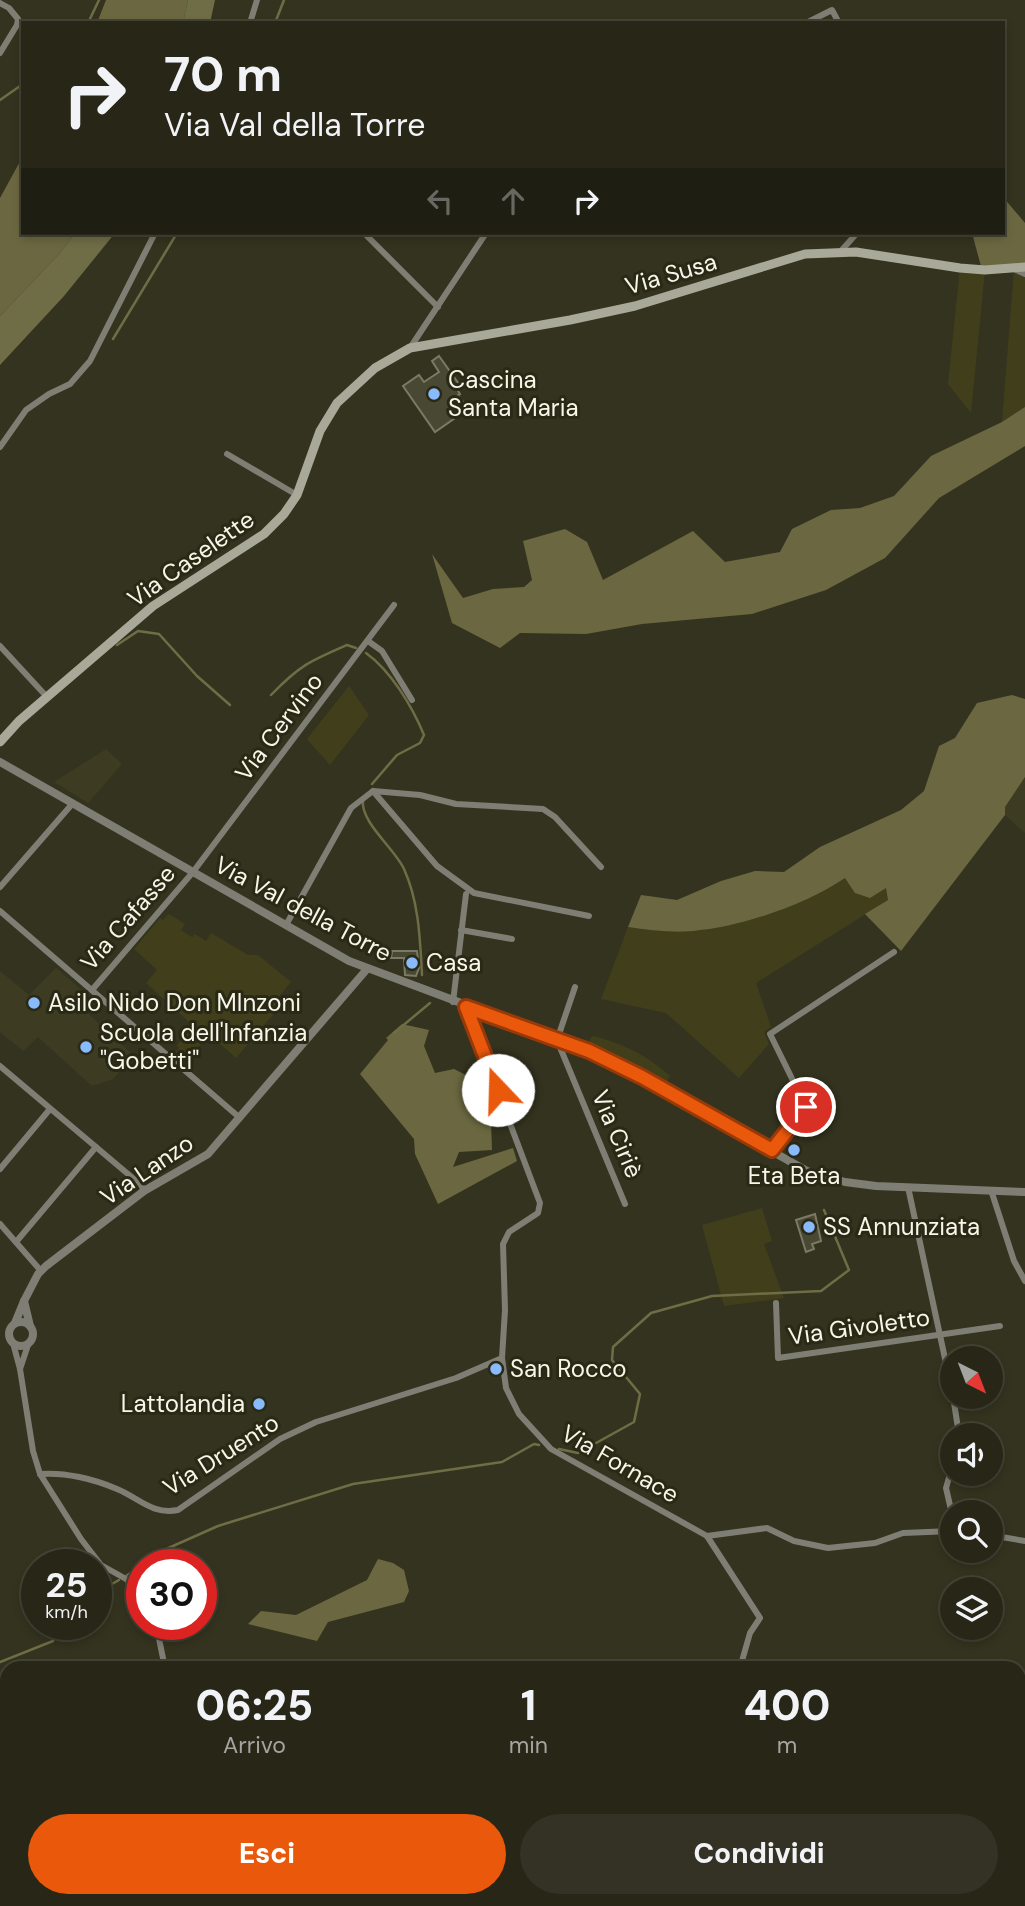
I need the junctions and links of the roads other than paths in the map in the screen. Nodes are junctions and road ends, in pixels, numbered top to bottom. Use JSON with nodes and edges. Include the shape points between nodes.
{"nodes":[{"id":1,"x":257,"y":0,"type":"edge"},
{"id":2,"x":0,"y":3,"type":"edge"},
{"id":3,"x":251,"y":21,"type":"edge"},
{"id":4,"x":810,"y":21,"type":"edge"},
{"id":5,"x":838,"y":21,"type":"edge"},
{"id":6,"x":0,"y":53,"type":"edge"},
{"id":7,"x":154,"y":235,"type":"edge"},
{"id":8,"x":366,"y":235,"type":"edge"},
{"id":9,"x":485,"y":235,"type":"edge"},
{"id":10,"x":855,"y":235,"type":"edge"},
{"id":11,"x":841,"y":251,"type":"junction"},
{"id":12,"x":1025,"y":267,"type":"edge"},
{"id":13,"x":1014,"y":269,"type":"junction"},
{"id":14,"x":1025,"y":274,"type":"edge"},
{"id":15,"x":438,"y":307,"type":"junction"},
{"id":16,"x":410,"y":348,"type":"junction"},
{"id":17,"x":0,"y":447,"type":"edge"},
{"id":18,"x":227,"y":454,"type":"dead end"},
{"id":19,"x":297,"y":495,"type":"junction"},
{"id":20,"x":394,"y":606,"type":"dead end"},
{"id":21,"x":368,"y":641,"type":"junction"},
{"id":22,"x":0,"y":646,"type":"edge"},
{"id":23,"x":47,"y":696,"type":"junction"},
{"id":24,"x":412,"y":700,"type":"dead end"},
{"id":25,"x":19,"y":721,"type":"junction"},
{"id":26,"x":0,"y":731,"type":"edge"},
{"id":27,"x":0,"y":742,"type":"edge"},
{"id":28,"x":3,"y":765,"type":"edge"},
{"id":29,"x":373,"y":791,"type":"junction"},
{"id":30,"x":73,"y":803,"type":"junction"},
{"id":31,"x":601,"y":867,"type":"dead end"},
{"id":32,"x":193,"y":872,"type":"junction"},
{"id":33,"x":0,"y":887,"type":"edge"},
{"id":34,"x":466,"y":894,"type":"dead end"},
{"id":35,"x":0,"y":911,"type":"edge"},
{"id":36,"x":589,"y":916,"type":"dead end"},
{"id":37,"x":286,"y":925,"type":"junction"},
{"id":38,"x":461,"y":930,"type":"junction"},
{"id":39,"x":512,"y":939,"type":"dead end"},
{"id":40,"x":894,"y":952,"type":"dead end"},
{"id":41,"x":367,"y":969,"type":"junction"},
{"id":42,"x":575,"y":987,"type":"dead end"},
{"id":43,"x":92,"y":990,"type":"junction"},
{"id":44,"x":453,"y":1002,"type":"junction"},
{"id":45,"x":466,"y":1007,"type":"junction"},
{"id":46,"x":557,"y":1040,"type":"junction"},
{"id":47,"x":0,"y":1066,"type":"edge"},
{"id":48,"x":50,"y":1109,"type":"junction"},
{"id":49,"x":240,"y":1118,"type":"junction"},
{"id":50,"x":96,"y":1147,"type":"junction"},
{"id":51,"x":772,"y":1150,"type":"junction"},
{"id":52,"x":0,"y":1169,"type":"edge"},
{"id":53,"x":908,"y":1187,"type":"junction"},
{"id":54,"x":991,"y":1190,"type":"junction"},
{"id":55,"x":144,"y":1191,"type":"junction"},
{"id":56,"x":1025,"y":1192,"type":"edge"},
{"id":57,"x":625,"y":1204,"type":"dead end"},
{"id":58,"x":0,"y":1224,"type":"edge"},
{"id":59,"x":16,"y":1242,"type":"junction"},
{"id":60,"x":41,"y":1271,"type":"junction"},
{"id":61,"x":1025,"y":1281,"type":"edge"},
{"id":62,"x":24,"y":1301,"type":"junction"},
{"id":63,"x":776,"y":1303,"type":"dead end"},
{"id":64,"x":12,"y":1326,"type":"junction"},
{"id":65,"x":30,"y":1326,"type":"junction"},
{"id":66,"x":1000,"y":1326,"type":"dead end"},
{"id":67,"x":0,"y":1334,"type":"edge"},
{"id":68,"x":941,"y":1334,"type":"junction"},
{"id":69,"x":0,"y":1339,"type":"edge"},
{"id":70,"x":12,"y":1342,"type":"junction"},
{"id":71,"x":29,"y":1342,"type":"junction"},
{"id":72,"x":943,"y":1346,"type":"edge"},
{"id":73,"x":502,"y":1358,"type":"junction"},
{"id":74,"x":20,"y":1369,"type":"junction"},
{"id":75,"x":40,"y":1474,"type":"junction"},
{"id":76,"x":940,"y":1531,"type":"edge"},
{"id":77,"x":707,"y":1536,"type":"junction"},
{"id":78,"x":1003,"y":1537,"type":"edge"},
{"id":79,"x":1025,"y":1541,"type":"edge"},
{"id":80,"x":126,"y":1580,"type":"edge"},
{"id":81,"x":159,"y":1640,"type":"edge"},
{"id":82,"x":164,"y":1661,"type":"edge"},
{"id":83,"x":742,"y":1661,"type":"edge"}],
"edges":[{"from":1,"to":3,"type":"street"},
{"from":2,"to":6,"type":"street","via":[[18,19]]},
{"from":4,"to":5,"type":"street","via":[[832,10]]},
{"from":7,"to":17,"type":"street","via":[[90,361],[70,384],[26,410]]},
{"from":8,"to":15,"type":"street"},
{"from":9,"to":15,"type":"street"},
{"from":10,"to":11,"type":"street"},
{"from":11,"to":13,"type":"main road","name":"Via Susa","via":[[960,268]]},
{"from":11,"to":16,"type":"main road","name":"Via Susa","via":[[786,259],[601,314]]},
{"from":12,"to":13,"type":"main road","name":"Via Susa"},
{"from":13,"to":14,"type":"street"},
{"from":15,"to":16,"type":"street"},
{"from":16,"to":19,"type":"main road","name":"Via Caselette","via":[[375,368],[337,403],[320,431]]},
{"from":18,"to":19,"type":"street"},
{"from":19,"to":23,"type":"main road","name":"Via Caselette","via":[[264,534],[153,606]]},
{"from":20,"to":21,"type":"street","name":"Via Cervino"},
{"from":21,"to":24,"type":"street","via":[[382,651]]},
{"from":21,"to":32,"type":"street","name":"Via Cervino"},
{"from":22,"to":23,"type":"street"},
{"from":23,"to":25,"type":"main road","name":"Via Caselette"},
{"from":25,"to":26,"type":"main road","name":"Via Caselette"},
{"from":25,"to":27,"type":"main road","name":"Via Caselette"},
{"from":28,"to":30,"type":"street","name":"Via Val della Torre"},
{"from":29,"to":31,"type":"street","via":[[456,804],[543,809]]},
{"from":29,"to":36,"type":"street","via":[[437,866],[474,893]]},
{"from":29,"to":37,"type":"street","via":[[351,808]]},
{"from":30,"to":32,"type":"street","name":"Via Val della Torre"},
{"from":30,"to":33,"type":"street"},
{"from":32,"to":37,"type":"street","name":"Via Val della Torre"},
{"from":32,"to":43,"type":"street","name":"Via Cafasse"},
{"from":34,"to":38,"type":"street"},
{"from":35,"to":43,"type":"street"},
{"from":37,"to":41,"type":"street","name":"Via Val della Torre"},
{"from":38,"to":39,"type":"street"},
{"from":38,"to":44,"type":"street"},
{"from":40,"to":51,"type":"street","via":[[770,1034],[806,1107]]},
{"from":41,"to":44,"type":"street","name":"Via Val della Torre"},
{"from":41,"to":49,"type":"street","name":"Via Lanzo"},
{"from":42,"to":46,"type":"street"},
{"from":43,"to":49,"type":"street"},
{"from":44,"to":45,"type":"street","name":"Via Val della Torre"},
{"from":45,"to":46,"type":"street","name":"Via Val della Torre"},
{"from":45,"to":73,"type":"street","name":"Via Fornace","via":[[540,1203],[538,1213],[509,1232],[503,1244]]},
{"from":46,"to":51,"type":"street","name":"Via Val della Torre","via":[[642,1077]]},
{"from":46,"to":57,"type":"street","name":"Via Ciriè"},
{"from":47,"to":48,"type":"street"},
{"from":48,"to":50,"type":"street"},
{"from":48,"to":52,"type":"street"},
{"from":49,"to":55,"type":"street","name":"Via Lanzo","via":[[205,1157]]},
{"from":50,"to":55,"type":"street"},
{"from":50,"to":59,"type":"street"},
{"from":51,"to":53,"type":"street","name":"Via Val della Torre","via":[[824,1177]]},
{"from":53,"to":54,"type":"street","name":"Via Val della Torre"},
{"from":53,"to":68,"type":"street"},
{"from":54,"to":56,"type":"street","name":"Via Val della Torre"},
{"from":54,"to":61,"type":"street"},
{"from":55,"to":60,"type":"street","name":"Via Lanzo"},
{"from":58,"to":59,"type":"street"},
{"from":59,"to":60,"type":"street"},
{"from":60,"to":62,"type":"street","name":"Via Lanzo"},
{"from":62,"to":64,"type":"street","name":"Via Lanzo"},
{"from":62,"to":65,"type":"street"},
{"from":63,"to":68,"type":"street","name":"Via Givoletto","via":[[778,1358]]},
{"from":64,"to":65,"type":"street","via":[[24,1322]]},
{"from":64,"to":67,"type":"street"},
{"from":64,"to":70,"type":"street"},
{"from":65,"to":71,"type":"street"},
{"from":66,"to":68,"type":"street","name":"Via Givoletto"},
{"from":68,"to":72,"type":"street"},
{"from":69,"to":70,"type":"street"},
{"from":70,"to":71,"type":"street"},
{"from":70,"to":74,"type":"street"},
{"from":71,"to":74,"type":"street"},
{"from":73,"to":75,"type":"street","name":"Via Druento","via":[[280,1438],[178,1510],[157,1512],[101,1483]]},
{"from":73,"to":77,"type":"street","name":"Via Fornace","via":[[506,1388],[519,1414],[551,1448]]},
{"from":74,"to":75,"type":"street"},
{"from":75,"to":80,"type":"street","via":[[101,1565]]},
{"from":76,"to":77,"type":"street","via":[[903,1533],[875,1543],[828,1548],[794,1541],[767,1528]]},
{"from":77,"to":83,"type":"street","name":"Via Fornace","via":[[760,1618]]},
{"from":78,"to":79,"type":"street"},
{"from":81,"to":82,"type":"street"}]}
